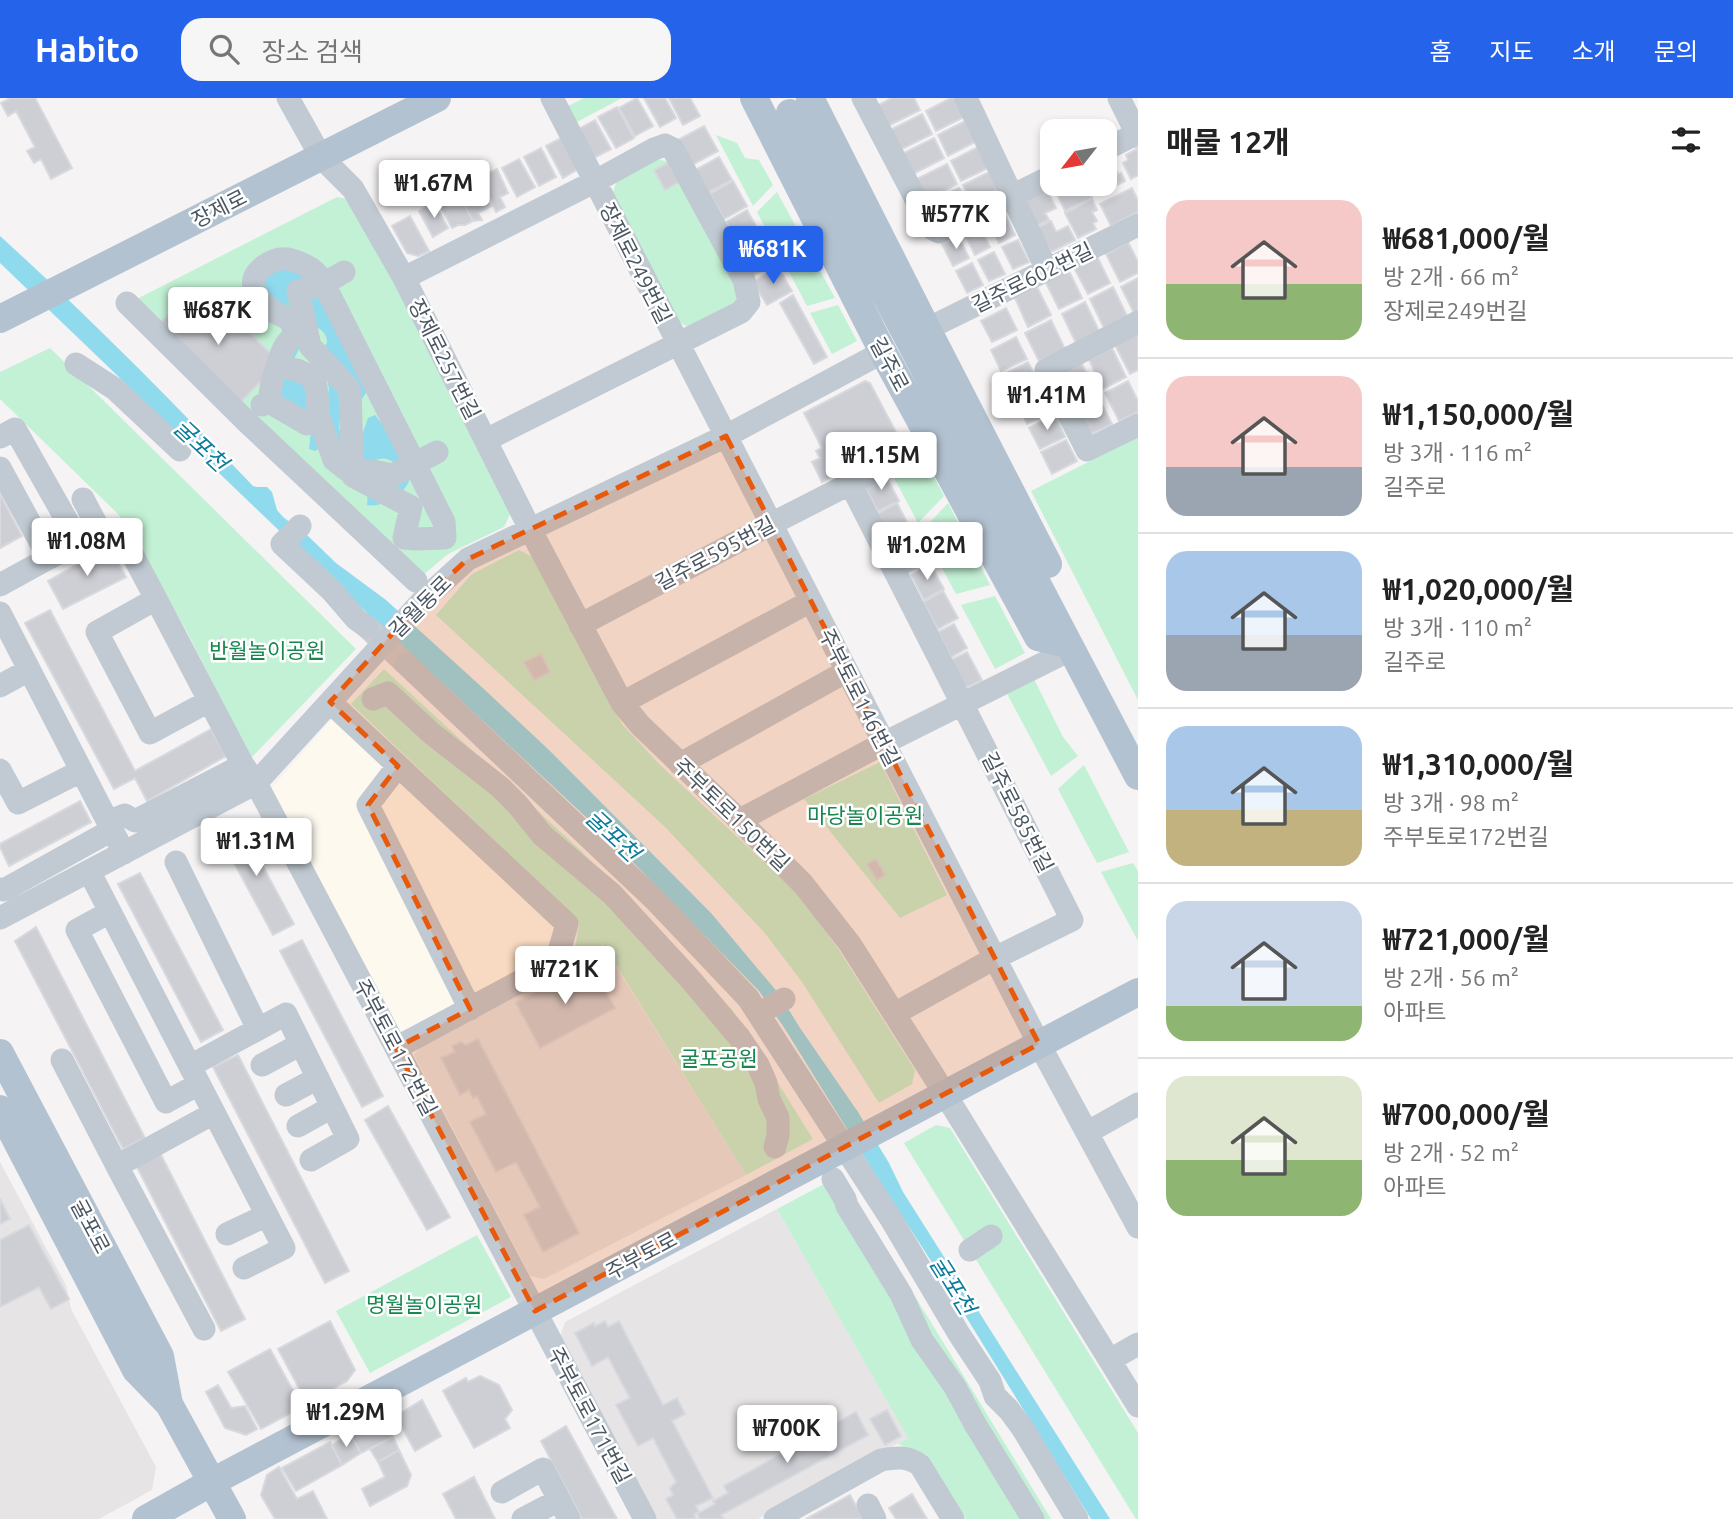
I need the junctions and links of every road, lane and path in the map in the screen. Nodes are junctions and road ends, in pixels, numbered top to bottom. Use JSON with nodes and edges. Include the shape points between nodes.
{"nodes":[{"id":1,"x":288,"y":98,"type":"edge"},
{"id":2,"x":438,"y":98,"type":"edge"},
{"id":3,"x":552,"y":98,"type":"edge"},
{"id":4,"x":863,"y":98,"type":"edge"},
{"id":5,"x":966,"y":98,"type":"edge"},
{"id":6,"x":1119,"y":98,"type":"edge"},
{"id":7,"x":777,"y":105,"type":"edge"},
{"id":8,"x":1138,"y":134,"type":"edge"},
{"id":9,"x":1117,"y":144,"type":"edge"},
{"id":10,"x":321,"y":157,"type":"junction"},
{"id":11,"x":594,"y":182,"type":"junction"},
{"id":12,"x":1040,"y":182,"type":"edge"},
{"id":13,"x":1012,"y":195,"type":"junction"},
{"id":14,"x":1138,"y":226,"type":"edge"},
{"id":15,"x":500,"y":230,"type":"joint"},
{"id":16,"x":1047,"y":270,"type":"junction"},
{"id":17,"x":344,"y":272,"type":"dead end"},
{"id":18,"x":404,"y":278,"type":"junction"},
{"id":19,"x":313,"y":290,"type":"junction"},
{"id":20,"x":127,"y":303,"type":"dead end"},
{"id":21,"x":8,"y":315,"type":"edge"},
{"id":22,"x":1138,"y":322,"type":"edge"},
{"id":23,"x":927,"y":329,"type":"junction"},
{"id":24,"x":677,"y":343,"type":"junction"},
{"id":25,"x":883,"y":352,"type":"junction"},
{"id":26,"x":76,"y":364,"type":"dead end"},
{"id":27,"x":285,"y":368,"type":"junction"},
{"id":28,"x":587,"y":389,"type":"joint"},
{"id":29,"x":314,"y":420,"type":"junction"},
{"id":30,"x":1138,"y":425,"type":"edge"},
{"id":31,"x":726,"y":436,"type":"junction"},
{"id":32,"x":0,"y":437,"type":"edge"},
{"id":33,"x":486,"y":440,"type":"junction"},
{"id":34,"x":932,"y":442,"type":"junction"},
{"id":35,"x":180,"y":450,"type":"dead end"},
{"id":36,"x":437,"y":452,"type":"dead end"},
{"id":37,"x":355,"y":461,"type":"junction"},
{"id":38,"x":0,"y":468,"type":"edge"},
{"id":39,"x":408,"y":468,"type":"junction"},
{"id":40,"x":850,"y":483,"type":"junction"},
{"id":41,"x":83,"y":499,"type":"dead end"},
{"id":42,"x":771,"y":524,"type":"junction"},
{"id":43,"x":300,"y":526,"type":"dead end"},
{"id":44,"x":530,"y":529,"type":"junction"},
{"id":45,"x":100,"y":531,"type":"junction"},
{"id":46,"x":79,"y":542,"type":"junction"},
{"id":47,"x":49,"y":558,"type":"junction"},
{"id":48,"x":0,"y":585,"type":"edge"},
{"id":49,"x":420,"y":590,"type":"junction"},
{"id":50,"x":156,"y":599,"type":"junction"},
{"id":51,"x":811,"y":601,"type":"junction"},
{"id":52,"x":0,"y":613,"type":"edge"},
{"id":53,"x":580,"y":625,"type":"junction"},
{"id":54,"x":367,"y":627,"type":"tunnel mouth"},
{"id":55,"x":1070,"y":647,"type":"junction"},
{"id":56,"x":406,"y":664,"type":"tunnel mouth"},
{"id":57,"x":29,"y":670,"type":"junction"},
{"id":58,"x":847,"y":671,"type":"junction"},
{"id":59,"x":0,"y":686,"type":"edge"},
{"id":60,"x":373,"y":699,"type":"dead end"},
{"id":61,"x":209,"y":701,"type":"junction"},
{"id":62,"x":330,"y":702,"type":"junction"},
{"id":63,"x":622,"y":703,"type":"junction"},
{"id":64,"x":964,"y":704,"type":"junction"},
{"id":65,"x":884,"y":743,"type":"junction"},
{"id":66,"x":680,"y":764,"type":"junction"},
{"id":67,"x":398,"y":766,"type":"junction"},
{"id":68,"x":0,"y":770,"type":"edge"},
{"id":69,"x":81,"y":771,"type":"junction"},
{"id":70,"x":250,"y":774,"type":"junction"},
{"id":71,"x":1138,"y":776,"type":"edge"},
{"id":72,"x":740,"y":820,"type":"junction"},
{"id":73,"x":110,"y":826,"type":"junction"},
{"id":74,"x":124,"y":853,"type":"junction"},
{"id":75,"x":176,"y":862,"type":"dead end"},
{"id":76,"x":89,"y":871,"type":"junction"},
{"id":77,"x":0,"y":889,"type":"edge"},
{"id":78,"x":110,"y":912,"type":"junction"},
{"id":79,"x":0,"y":918,"type":"edge"},
{"id":80,"x":995,"y":958,"type":"junction"},
{"id":81,"x":1138,"y":992,"type":"edge"},
{"id":82,"x":470,"y":1009,"type":"junction"},
{"id":83,"x":894,"y":1014,"type":"junction"},
{"id":84,"x":258,"y":1029,"type":"junction"},
{"id":85,"x":301,"y":1044,"type":"junction"},
{"id":86,"x":1039,"y":1044,"type":"junction"},
{"id":87,"x":396,"y":1048,"type":"junction"},
{"id":88,"x":0,"y":1053,"type":"edge"},
{"id":89,"x":62,"y":1060,"type":"dead end"},
{"id":90,"x":262,"y":1065,"type":"dead end"},
{"id":91,"x":195,"y":1075,"type":"junction"},
{"id":92,"x":318,"y":1078,"type":"junction"},
{"id":93,"x":945,"y":1094,"type":"junction"},
{"id":94,"x":286,"y":1095,"type":"dead end"},
{"id":95,"x":1138,"y":1104,"type":"edge"},
{"id":96,"x":332,"y":1107,"type":"junction"},
{"id":97,"x":0,"y":1109,"type":"edge"},
{"id":98,"x":214,"y":1113,"type":"junction"},
{"id":99,"x":298,"y":1126,"type":"dead end"},
{"id":100,"x":1087,"y":1132,"type":"junction"},
{"id":101,"x":775,"y":1147,"type":"dead end"},
{"id":102,"x":311,"y":1160,"type":"dead end"},
{"id":103,"x":117,"y":1166,"type":"junction"},
{"id":104,"x":830,"y":1168,"type":"junction"},
{"id":105,"x":267,"y":1215,"type":"junction"},
{"id":106,"x":1138,"y":1227,"type":"edge"},
{"id":107,"x":227,"y":1234,"type":"dead end"},
{"id":108,"x":991,"y":1236,"type":"dead end"},
{"id":109,"x":970,"y":1250,"type":"dead end"},
{"id":110,"x":244,"y":1268,"type":"dead end"},
{"id":111,"x":535,"y":1311,"type":"junction"},
{"id":112,"x":204,"y":1329,"type":"dead end"},
{"id":113,"x":1138,"y":1345,"type":"edge"},
{"id":114,"x":1110,"y":1360,"type":"junction"},
{"id":115,"x":169,"y":1404,"type":"junction"},
{"id":116,"x":1138,"y":1406,"type":"edge"},
{"id":117,"x":212,"y":1482,"type":"junction"},
{"id":118,"x":502,"y":1492,"type":"dead end"},
{"id":119,"x":564,"y":1509,"type":"edge"},
{"id":120,"x":146,"y":1519,"type":"edge"},
{"id":121,"x":232,"y":1519,"type":"edge"},
{"id":122,"x":523,"y":1519,"type":"edge"},
{"id":123,"x":645,"y":1519,"type":"edge"},
{"id":124,"x":775,"y":1519,"type":"edge"},
{"id":125,"x":953,"y":1519,"type":"edge"},
{"id":126,"x":1033,"y":1519,"type":"edge"},
{"id":127,"x":1077,"y":1519,"type":"edge"}],
"edges":[{"from":1,"to":10,"type":"street","name":"장제로257번길"},
{"from":2,"to":10,"type":"main road","name":"장제로"},
{"from":3,"to":11,"type":"street"},
{"from":4,"to":13,"type":"street","via":[[930,228],[939,232]]},
{"from":5,"to":13,"type":"street"},
{"from":6,"to":8,"type":"street"},
{"from":7,"to":23,"type":"main road"},
{"from":7,"to":25,"type":"main road","name":"길주로"},
{"from":7,"to":55,"type":"main road","name":"길주로"},
{"from":8,"to":9,"type":"street"},
{"from":10,"to":18,"type":"street","name":"장제로257번길","via":[[353,189]]},
{"from":10,"to":21,"type":"main road","name":"장제로"},
{"from":11,"to":15,"type":"street","name":"장제로249번길"},
{"from":11,"to":24,"type":"street","name":"장제로249번길"},
{"from":11,"to":24,"type":"street","name":"장제로249번길","via":[[654,149],[665,145],[673,149],[744,280],[748,302],[741,312]]},
{"from":12,"to":13,"type":"street"},
{"from":13,"to":16,"type":"street"},
{"from":14,"to":16,"type":"street","name":"길주로602번길"},
{"from":15,"to":18,"type":"street","name":"장제로257번길"},
{"from":16,"to":23,"type":"street","name":"길주로602번길"},
{"from":17,"to":19,"type":"street"},
{"from":18,"to":33,"type":"street","name":"장제로257번길"},
{"from":19,"to":27,"type":"street","via":[[320,278],[290,259],[274,261],[254,276],[255,292],[292,324],[293,337],[280,356]]},
{"from":19,"to":37,"type":"street","via":[[317,353],[348,387]]},
{"from":19,"to":39,"type":"street"},
{"from":20,"to":49,"type":"street"},
{"from":22,"to":30,"type":"street","via":[[1046,370],[1087,450]]},
{"from":23,"to":55,"type":"main road","via":[[1075,614]]},
{"from":24,"to":28,"type":"street","name":"장제로249번길"},
{"from":24,"to":31,"type":"street","name":"장제로249번길"},
{"from":25,"to":31,"type":"street","name":"갈월동로"},
{"from":25,"to":34,"type":"main road","name":"길주로"},
{"from":26,"to":35,"type":"street","via":[[114,389]]},
{"from":27,"to":29,"type":"street","via":[[310,376],[316,386]]},
{"from":27,"to":29,"type":"street","via":[[272,381],[266,404]]},
{"from":28,"to":33,"type":"street","name":"장제로257번길"},
{"from":29,"to":37,"type":"street","via":[[334,460],[347,470]]},
{"from":31,"to":42,"type":"street","name":"주부토로146번길"},
{"from":31,"to":44,"type":"street","name":"갈월동로"},
{"from":32,"to":46,"type":"street","via":[[15,429]]},
{"from":33,"to":44,"type":"street","name":"장제로257번길"},
{"from":34,"to":40,"type":"street","name":"길주로595번길"},
{"from":34,"to":55,"type":"main road","name":"길주로","via":[[1038,637]]},
{"from":36,"to":39,"type":"street"},
{"from":37,"to":39,"type":"street","via":[[393,475]]},
{"from":37,"to":39,"type":"street","via":[[411,507],[404,538],[445,538],[443,522]]},
{"from":38,"to":47,"type":"street"},
{"from":40,"to":42,"type":"street","name":"길주로595번길"},
{"from":40,"to":64,"type":"street","name":"길주로585번길"},
{"from":41,"to":45,"type":"street"},
{"from":42,"to":51,"type":"street","name":"주부토로146번길"},
{"from":42,"to":53,"type":"street","name":"길주로595번길"},
{"from":43,"to":54,"type":"street","via":[[282,544]]},
{"from":44,"to":49,"type":"street","name":"갈월동로","via":[[468,559]]},
{"from":44,"to":53,"type":"street","name":"주부토로150번길"},
{"from":45,"to":46,"type":"street"},
{"from":45,"to":50,"type":"street","name":"주부토로172번길","via":[[128,546]]},
{"from":46,"to":47,"type":"street"},
{"from":47,"to":48,"type":"street"},
{"from":49,"to":62,"type":"street","name":"갈월동로","via":[[374,654]]},
{"from":50,"to":61,"type":"street","name":"주부토로172번길"},
{"from":50,"to":61,"type":"street","via":[[97,632],[150,733]]},
{"from":51,"to":58,"type":"street","name":"주부토로146번길"},
{"from":51,"to":63,"type":"street"},
{"from":52,"to":57,"type":"street"},
{"from":53,"to":63,"type":"street","name":"주부토로150번길"},
{"from":55,"to":64,"type":"street"},
{"from":55,"to":71,"type":"main road","name":"길주로"},
{"from":56,"to":127,"type":"street","via":[[648,893],[748,998],[891,1219],[995,1396],[1023,1429]]},
{"from":57,"to":59,"type":"street"},
{"from":57,"to":69,"type":"street"},
{"from":58,"to":65,"type":"street","name":"주부토로146번길"},
{"from":58,"to":66,"type":"street"},
{"from":60,"to":101,"type":"street","via":[[388,693],[500,787],[542,835],[612,894],[633,924],[691,980],[758,1065],[778,1118]]},
{"from":61,"to":70,"type":"street","name":"주부토로172번길"},
{"from":62,"to":67,"type":"street"},
{"from":62,"to":70,"type":"street","name":"갈월동로"},
{"from":63,"to":66,"type":"street","name":"주부토로150번길"},
{"from":64,"to":65,"type":"street"},
{"from":64,"to":80,"type":"street","name":"길주로585번길","via":[[1072,920]]},
{"from":65,"to":72,"type":"street"},
{"from":65,"to":80,"type":"street","name":"주부토로146번길"},
{"from":66,"to":72,"type":"street","name":"주부토로150번길"},
{"from":67,"to":82,"type":"street","via":[[368,805]]},
{"from":67,"to":82,"type":"street","via":[[567,924],[556,962]]},
{"from":68,"to":69,"type":"street","via":[[18,803]]},
{"from":69,"to":73,"type":"street"},
{"from":70,"to":73,"type":"street","via":[[135,821],[125,815]]},
{"from":70,"to":74,"type":"street","name":"갈월동로"},
{"from":70,"to":87,"type":"street","name":"주부토로172번길"},
{"from":72,"to":83,"type":"street","name":"주부토로150번길","via":[[803,884],[850,944]]},
{"from":73,"to":74,"type":"street"},
{"from":73,"to":77,"type":"street"},
{"from":74,"to":76,"type":"street","name":"갈월동로"},
{"from":75,"to":84,"type":"street"},
{"from":76,"to":78,"type":"street"},
{"from":76,"to":79,"type":"street","name":"갈월동로"},
{"from":78,"to":91,"type":"street"},
{"from":78,"to":91,"type":"street","via":[[77,930],[166,1102]]},
{"from":80,"to":83,"type":"street"},
{"from":80,"to":86,"type":"street","name":"주부토로146번길"},
{"from":81,"to":86,"type":"main road","name":"주부토로"},
{"from":82,"to":87,"type":"street"},
{"from":83,"to":93,"type":"street","name":"주부토로150번길"},
{"from":84,"to":85,"type":"street","via":[[286,1014]]},
{"from":84,"to":91,"type":"street"},
{"from":85,"to":90,"type":"street"},
{"from":85,"to":92,"type":"street"},
{"from":86,"to":93,"type":"main road","name":"주부토로"},
{"from":86,"to":100,"type":"street","name":"주부토로146번길"},
{"from":87,"to":111,"type":"street","name":"주부토로172번길"},
{"from":88,"to":115,"type":"main road","name":"굴포로","via":[[160,1356]]},
{"from":89,"to":103,"type":"street"},
{"from":91,"to":98,"type":"street"},
{"from":92,"to":94,"type":"street"},
{"from":92,"to":96,"type":"street"},
{"from":93,"to":104,"type":"main road","name":"주부토로","via":[[891,1123]]},
{"from":93,"to":114,"type":"street","name":"주부토로150번길"},
{"from":95,"to":100,"type":"street"},
{"from":96,"to":99,"type":"street"},
{"from":96,"to":102,"type":"street","via":[[348,1139]]},
{"from":97,"to":115,"type":"main road","name":"굴포로","via":[[136,1370]]},
{"from":98,"to":103,"type":"street"},
{"from":98,"to":105,"type":"street"},
{"from":100,"to":106,"type":"street","name":"주부토로146번길"},
{"from":103,"to":112,"type":"street"},
{"from":104,"to":111,"type":"main road","name":"주부토로"},
{"from":104,"to":126,"type":"street","via":[[922,1340]]},
{"from":105,"to":107,"type":"street"},
{"from":105,"to":110,"type":"street","via":[[285,1248]]},
{"from":108,"to":109,"type":"street"},
{"from":111,"to":117,"type":"main road","name":"주부토로"},
{"from":111,"to":123,"type":"street","name":"주부토로171번길"},
{"from":113,"to":114,"type":"street"},
{"from":114,"to":116,"type":"street","name":"주부토로150번길"},
{"from":115,"to":117,"type":"main road","name":"굴포로"},
{"from":117,"to":120,"type":"main road","name":"주부토로"},
{"from":117,"to":121,"type":"main road","name":"굴포로"},
{"from":118,"to":119,"type":"street","via":[[543,1469]]},
{"from":119,"to":122,"type":"street"},
{"from":124,"to":125,"type":"street","via":[[881,1460],[901,1457],[920,1465]]}]}
